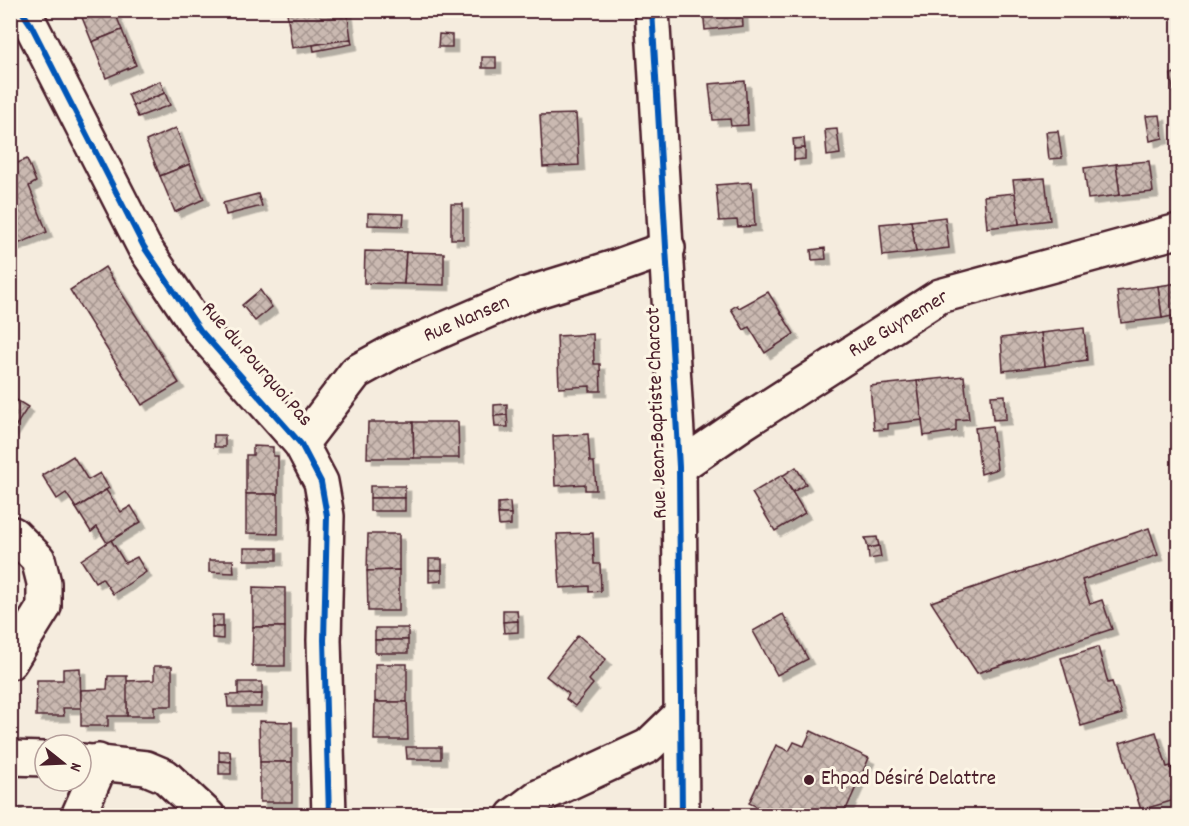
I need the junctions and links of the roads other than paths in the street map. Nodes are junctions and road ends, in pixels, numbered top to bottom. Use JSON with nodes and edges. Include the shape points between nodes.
{"nodes":[{"id":1,"x":21,"y":10,"type":"edge"},
{"id":2,"x":652,"y":10,"type":"edge"},
{"id":3,"x":1179,"y":231,"type":"edge"},
{"id":4,"x":668,"y":248,"type":"junction"},
{"id":5,"x":302,"y":444,"type":"junction"},
{"id":6,"x":679,"y":467,"type":"junction"},
{"id":7,"x":13,"y":534,"type":"dead end"},
{"id":8,"x":10,"y":662,"type":"edge"},
{"id":9,"x":680,"y":715,"type":"junction"},
{"id":10,"x":10,"y":758,"type":"edge"},
{"id":11,"x":33,"y":759,"type":"edge"},
{"id":12,"x":93,"y":761,"type":"edge"},
{"id":13,"x":93,"y":766,"type":"edge"},
{"id":14,"x":93,"y":784,"type":"edge"},
{"id":15,"x":89,"y":793,"type":"edge"},
{"id":16,"x":78,"y":816,"type":"edge"},
{"id":17,"x":208,"y":816,"type":"edge"},
{"id":18,"x":329,"y":816,"type":"edge"},
{"id":19,"x":513,"y":816,"type":"edge"},
{"id":20,"x":682,"y":816,"type":"edge"}],
"edges":[{"from":1,"to":5,"type":"street","name":"Rue du Pourquoi Pas","via":[[144,247],[200,330]]},
{"from":2,"to":4,"type":"street","name":"Rue Jean-Baptiste Charcot"},
{"from":3,"to":6,"type":"street","name":"Rue Guynemer","via":[[940,296]]},
{"from":4,"to":5,"type":"street","name":"Rue Nansen","via":[[524,295],[394,351],[356,372]]},
{"from":4,"to":6,"type":"street","name":"Rue Jean-Baptiste Charcot"},
{"from":5,"to":18,"type":"street","name":"Rue du Pourquoi Pas","via":[[321,482],[327,516],[324,640]]},
{"from":6,"to":9,"type":"street","name":"Rue Jean-Baptiste Charcot"},
{"from":7,"to":8,"type":"street","via":[[38,560],[44,583],[44,607]]},
{"from":9,"to":19,"type":"street","via":[[648,746],[538,797]]},
{"from":9,"to":20,"type":"street","name":"Rue Jean-Baptiste Charcot"},
{"from":10,"to":11,"type":"street"},
{"from":12,"to":17,"type":"street","via":[[146,768],[165,776]]},
{"from":13,"to":14,"type":"street","via":[[98,773]]},
{"from":15,"to":16,"type":"street"}]}
